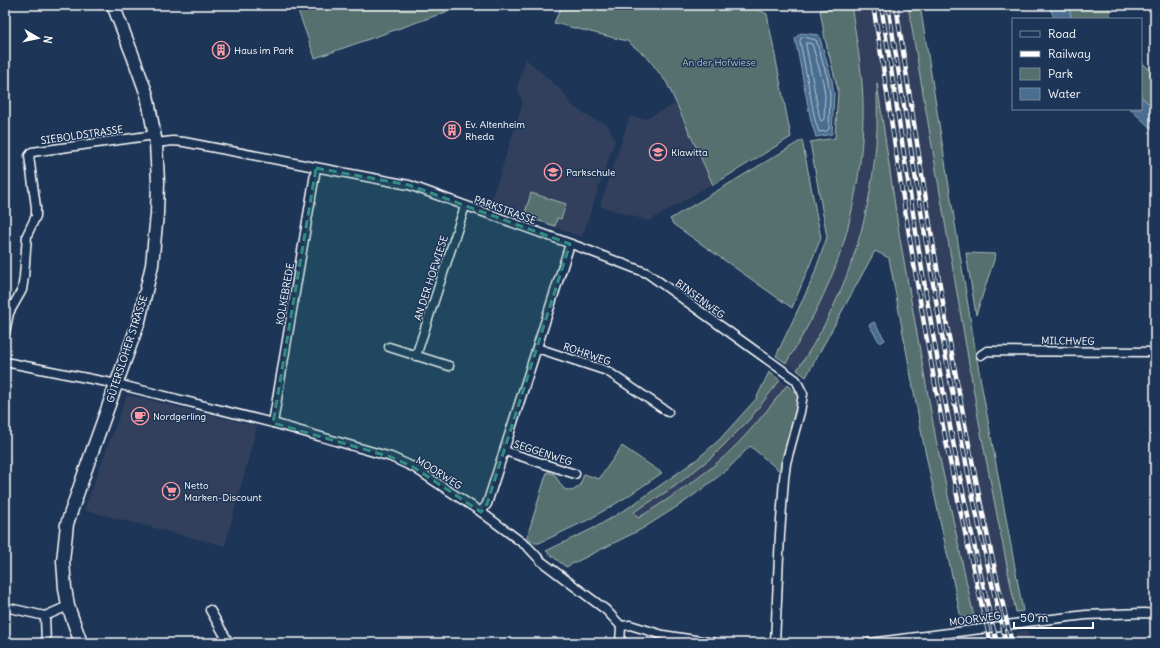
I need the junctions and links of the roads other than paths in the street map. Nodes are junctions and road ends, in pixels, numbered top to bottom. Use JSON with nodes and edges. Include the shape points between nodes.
{"nodes":[{"id":1,"x":113,"y":5,"type":"edge"},
{"id":2,"x":155,"y":139,"type":"junction"},
{"id":3,"x":316,"y":168,"type":"junction"},
{"id":4,"x":465,"y":206,"type":"junction"},
{"id":5,"x":570,"y":244,"type":"junction"},
{"id":6,"x":5,"y":333,"type":"edge"},
{"id":7,"x":389,"y":347,"type":"dead end"},
{"id":8,"x":537,"y":348,"type":"junction"},
{"id":9,"x":1155,"y":352,"type":"edge"},
{"id":10,"x":981,"y":355,"type":"dead end"},
{"id":11,"x":416,"y":356,"type":"junction"},
{"id":12,"x":5,"y":362,"type":"edge"},
{"id":13,"x":449,"y":366,"type":"dead end"},
{"id":14,"x":117,"y":384,"type":"junction"},
{"id":15,"x":668,"y":412,"type":"dead end"},
{"id":16,"x":273,"y":423,"type":"junction"},
{"id":17,"x":505,"y":452,"type":"junction"},
{"id":18,"x":575,"y":474,"type":"dead end"},
{"id":19,"x":481,"y":512,"type":"junction"},
{"id":20,"x":68,"y":606,"type":"junction"},
{"id":21,"x":5,"y":607,"type":"edge"},
{"id":22,"x":210,"y":610,"type":"dead end"},
{"id":23,"x":1155,"y":614,"type":"edge"},
{"id":24,"x":45,"y":616,"type":"junction"},
{"id":25,"x":621,"y":626,"type":"junction"},
{"id":26,"x":46,"y":643,"type":"edge"},
{"id":27,"x":82,"y":643,"type":"edge"},
{"id":28,"x":229,"y":643,"type":"edge"},
{"id":29,"x":620,"y":643,"type":"edge"},
{"id":30,"x":714,"y":643,"type":"edge"},
{"id":31,"x":776,"y":643,"type":"edge"},
{"id":32,"x":869,"y":643,"type":"edge"}],
"edges":[{"from":1,"to":2,"type":"main road","name":"GÜTERSLOHER STRASSE","via":[[147,95]]},
{"from":2,"to":3,"type":"street","name":"PARKSTRASSE","via":[[184,142]]},
{"from":2,"to":6,"type":"street","name":"SIEBOLDSTRASSE","via":[[32,152],[29,156],[36,216],[26,235],[22,290],[9,313]]},
{"from":2,"to":14,"type":"main road","name":"GÜTERSLOHER STRASSE","via":[[158,189],[152,265],[138,321]]},
{"from":3,"to":4,"type":"street","name":"PARKSTRASSE","via":[[409,185]]},
{"from":3,"to":16,"type":"street","name":"KOLKEBREDE"},
{"from":4,"to":5,"type":"street","name":"PARKSTRASSE"},
{"from":4,"to":11,"type":"street","name":"AN DER HOFWIESE"},
{"from":5,"to":8,"type":"street"},
{"from":5,"to":31,"type":"street","name":"BINSENWEG","via":[[647,273],[796,380],[803,394],[784,479]]},
{"from":7,"to":11,"type":"street"},
{"from":8,"to":15,"type":"street","name":"ROHRWEG","via":[[607,371]]},
{"from":8,"to":17,"type":"street"},
{"from":9,"to":10,"type":"street","name":"MILCHWEG","via":[[987,350]]},
{"from":11,"to":13,"type":"street"},
{"from":12,"to":14,"type":"street","name":"MOORWEG"},
{"from":14,"to":16,"type":"street","name":"MOORWEG"},
{"from":14,"to":20,"type":"main road","name":"GÜTERSLOHER STRASSE","via":[[68,524],[63,561]]},
{"from":16,"to":19,"type":"street","name":"MOORWEG","via":[[391,457],[413,467]]},
{"from":17,"to":18,"type":"street","name":"SEGGENWEG"},
{"from":17,"to":19,"type":"street","via":[[487,504]]},
{"from":19,"to":25,"type":"street","name":"MOORWEG","via":[[606,610]]},
{"from":20,"to":24,"type":"street"},
{"from":20,"to":27,"type":"main road","name":"GÜTERSLOHER STRASSE"},
{"from":21,"to":24,"type":"street"},
{"from":22,"to":28,"type":"street"},
{"from":23,"to":32,"type":"street","name":"MOORWEG","via":[[1086,615]]},
{"from":24,"to":26,"type":"street"},
{"from":25,"to":29,"type":"street"},
{"from":25,"to":30,"type":"street","via":[[630,625],[663,635]]}]}
